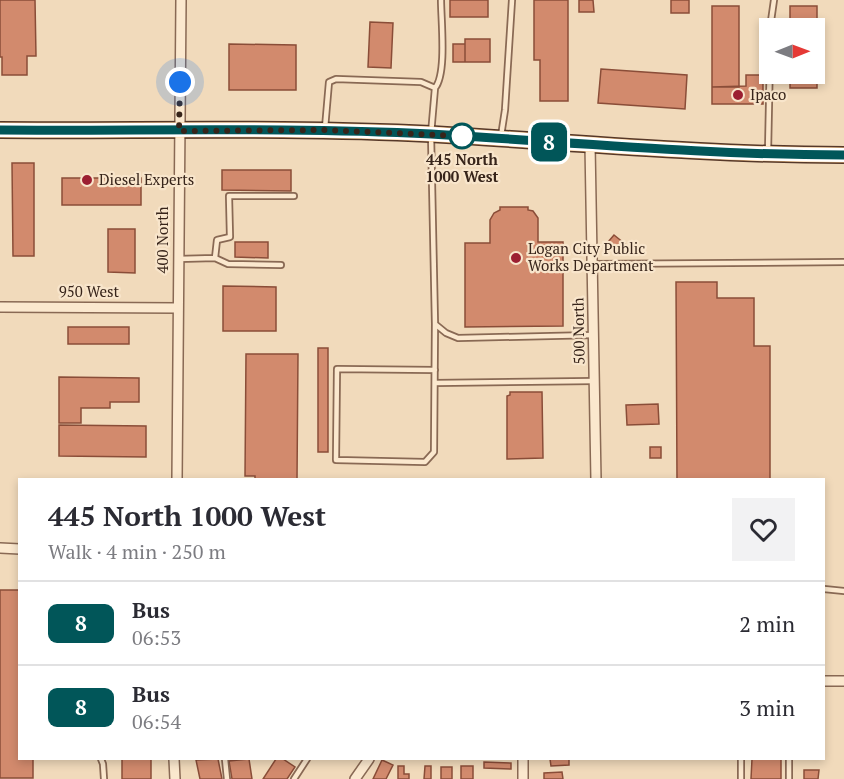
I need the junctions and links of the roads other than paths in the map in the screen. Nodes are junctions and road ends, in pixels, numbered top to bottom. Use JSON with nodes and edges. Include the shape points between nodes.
{"nodes":[{"id":1,"x":181,"y":0,"type":"edge"},
{"id":2,"x":441,"y":0,"type":"edge"},
{"id":3,"x":512,"y":0,"type":"edge"},
{"id":4,"x":774,"y":0,"type":"edge"},
{"id":5,"x":771,"y":18,"type":"edge"},
{"id":6,"x":769,"y":84,"type":"edge"},
{"id":7,"x":435,"y":88,"type":"junction"},
{"id":8,"x":0,"y":130,"type":"edge"},
{"id":9,"x":325,"y":130,"type":"junction"},
{"id":10,"x":179,"y":131,"type":"junction"},
{"id":11,"x":431,"y":134,"type":"junction"},
{"id":12,"x":500,"y":139,"type":"junction"},
{"id":13,"x":590,"y":145,"type":"junction"},
{"id":14,"x":768,"y":155,"type":"junction"},
{"id":15,"x":844,"y":155,"type":"edge"},
{"id":16,"x":294,"y":196,"type":"dead end"},
{"id":17,"x":215,"y":258,"type":"junction"},
{"id":18,"x":178,"y":259,"type":"junction"},
{"id":19,"x":844,"y":262,"type":"edge"},
{"id":20,"x":593,"y":264,"type":"junction"},
{"id":21,"x":281,"y":265,"type":"dead end"},
{"id":22,"x":0,"y":307,"type":"edge"},
{"id":23,"x":178,"y":308,"type":"junction"},
{"id":24,"x":435,"y":324,"type":"junction"},
{"id":25,"x":594,"y":335,"type":"junction"},
{"id":26,"x":435,"y":370,"type":"junction"},
{"id":27,"x":595,"y":381,"type":"junction"},
{"id":28,"x":435,"y":383,"type":"junction"},
{"id":29,"x":177,"y":478,"type":"edge"},
{"id":30,"x":596,"y":478,"type":"edge"},
{"id":31,"x":0,"y":548,"type":"edge"},
{"id":32,"x":18,"y":549,"type":"edge"},
{"id":33,"x":825,"y":589,"type":"edge"},
{"id":34,"x":844,"y":591,"type":"edge"},
{"id":35,"x":825,"y":681,"type":"edge"},
{"id":36,"x":844,"y":681,"type":"edge"},
{"id":37,"x":101,"y":760,"type":"edge"},
{"id":38,"x":174,"y":760,"type":"edge"},
{"id":39,"x":225,"y":760,"type":"edge"},
{"id":40,"x":306,"y":760,"type":"edge"},
{"id":41,"x":368,"y":760,"type":"edge"},
{"id":42,"x":523,"y":760,"type":"edge"},
{"id":43,"x":741,"y":760,"type":"edge"},
{"id":44,"x":789,"y":760,"type":"edge"},
{"id":45,"x":104,"y":779,"type":"edge"},
{"id":46,"x":175,"y":779,"type":"edge"},
{"id":47,"x":227,"y":779,"type":"edge"},
{"id":48,"x":294,"y":779,"type":"edge"},
{"id":49,"x":355,"y":779,"type":"edge"},
{"id":50,"x":523,"y":779,"type":"edge"},
{"id":51,"x":741,"y":779,"type":"edge"},
{"id":52,"x":789,"y":779,"type":"edge"}],
"edges":[{"from":1,"to":10,"type":"street","name":"400 North"},
{"from":2,"to":7,"type":"lane","via":[[441,68],[440,82]]},
{"from":3,"to":12,"type":"lane"},
{"from":4,"to":5,"type":"lane"},
{"from":6,"to":14,"type":"lane"},
{"from":7,"to":9,"type":"lane","via":[[421,82],[336,79],[329,82]]},
{"from":7,"to":11,"type":"lane"},
{"from":8,"to":10,"type":"main road"},
{"from":9,"to":10,"type":"main road"},
{"from":9,"to":11,"type":"main road"},
{"from":10,"to":18,"type":"street","name":"400 North"},
{"from":11,"to":12,"type":"main road"},
{"from":11,"to":24,"type":"lane"},
{"from":12,"to":13,"type":"main road"},
{"from":13,"to":14,"type":"main road"},
{"from":13,"to":20,"type":"street","name":"500 North"},
{"from":14,"to":15,"type":"main road"},
{"from":16,"to":17,"type":"lane","via":[[229,196],[230,237],[217,240]]},
{"from":17,"to":18,"type":"lane"},
{"from":17,"to":21,"type":"lane","via":[[228,264]]},
{"from":18,"to":23,"type":"street","name":"400 North"},
{"from":19,"to":20,"type":"lane"},
{"from":20,"to":25,"type":"street","name":"500 North"},
{"from":22,"to":23,"type":"street","name":"950 West"},
{"from":23,"to":29,"type":"street","name":"400 North"},
{"from":24,"to":25,"type":"lane","via":[[458,338]]},
{"from":24,"to":26,"type":"lane"},
{"from":25,"to":27,"type":"street","name":"500 North"},
{"from":26,"to":28,"type":"lane"},
{"from":26,"to":28,"type":"lane","via":[[337,369],[336,460],[425,462],[434,452]]},
{"from":27,"to":28,"type":"lane"},
{"from":27,"to":30,"type":"street","name":"500 North"},
{"from":31,"to":32,"type":"street"},
{"from":33,"to":34,"type":"lane"},
{"from":35,"to":36,"type":"street"},
{"from":37,"to":45,"type":"lane"},
{"from":38,"to":46,"type":"street"},
{"from":39,"to":47,"type":"lane"},
{"from":40,"to":48,"type":"lane"},
{"from":41,"to":49,"type":"street"},
{"from":42,"to":50,"type":"street"},
{"from":43,"to":51,"type":"lane"},
{"from":44,"to":52,"type":"lane"}]}
